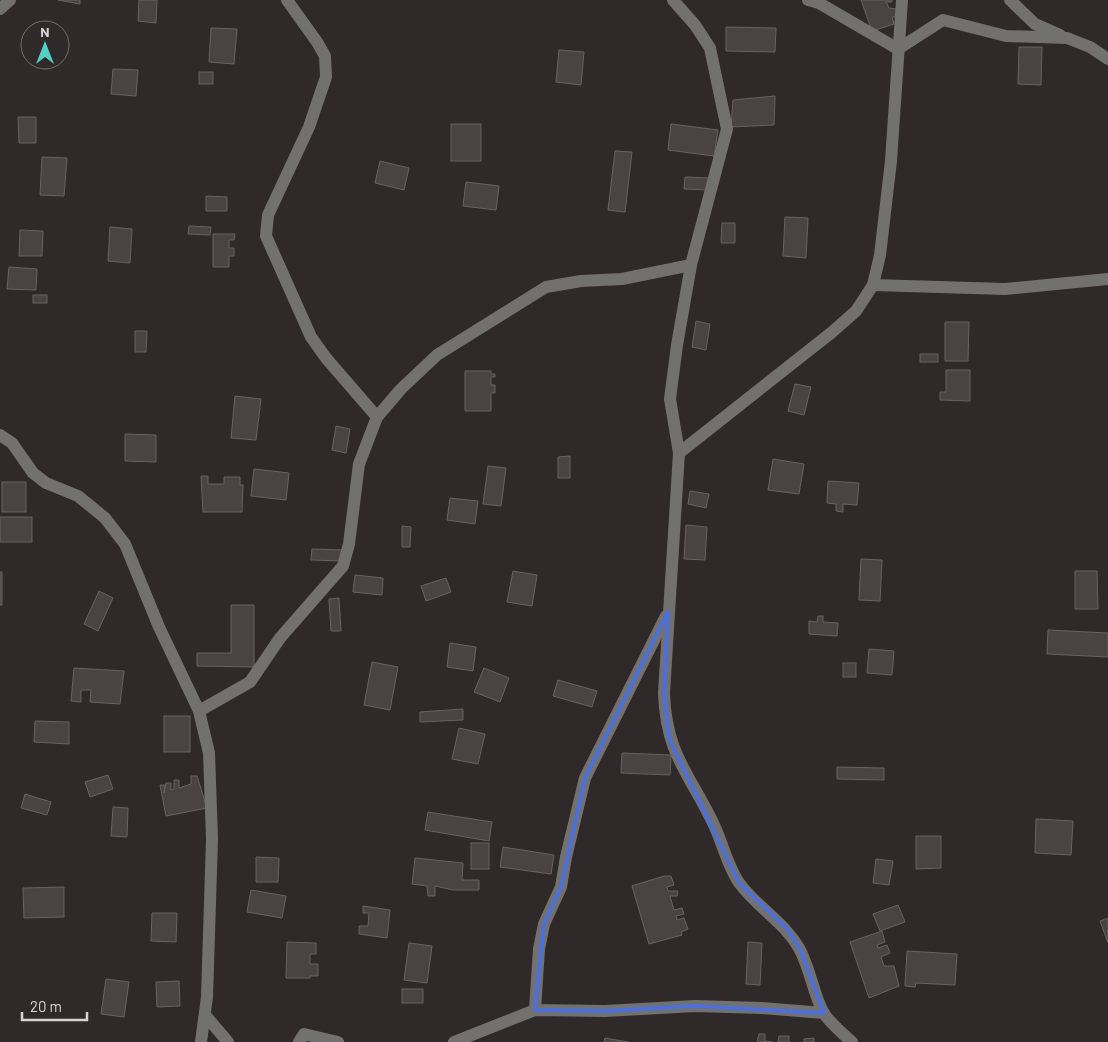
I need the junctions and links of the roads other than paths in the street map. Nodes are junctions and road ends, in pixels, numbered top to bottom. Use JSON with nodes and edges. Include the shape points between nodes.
{"nodes":[{"id":1,"x":10,"y":0,"type":"edge"},
{"id":2,"x":287,"y":0,"type":"edge"},
{"id":3,"x":673,"y":0,"type":"edge"},
{"id":4,"x":808,"y":0,"type":"edge"},
{"id":5,"x":902,"y":0,"type":"edge"},
{"id":6,"x":1010,"y":0,"type":"edge"},
{"id":7,"x":0,"y":9,"type":"edge"},
{"id":8,"x":1067,"y":38,"type":"junction"},
{"id":9,"x":898,"y":48,"type":"junction"},
{"id":10,"x":1108,"y":60,"type":"edge"},
{"id":11,"x":691,"y":265,"type":"junction"},
{"id":12,"x":1108,"y":279,"type":"edge"},
{"id":13,"x":873,"y":286,"type":"junction"},
{"id":14,"x":377,"y":417,"type":"junction"},
{"id":15,"x":0,"y":435,"type":"edge"},
{"id":16,"x":679,"y":453,"type":"junction"},
{"id":17,"x":668,"y":612,"type":"junction"},
{"id":18,"x":199,"y":711,"type":"junction"},
{"id":19,"x":535,"y":1010,"type":"junction"},
{"id":20,"x":824,"y":1013,"type":"junction"},
{"id":21,"x":205,"y":1014,"type":"junction"},
{"id":22,"x":201,"y":1042,"type":"edge"},
{"id":23,"x":228,"y":1042,"type":"edge"},
{"id":24,"x":298,"y":1042,"type":"edge"},
{"id":25,"x":338,"y":1042,"type":"edge"},
{"id":26,"x":454,"y":1042,"type":"edge"},
{"id":27,"x":852,"y":1042,"type":"edge"}],
"edges":[{"from":1,"to":7,"type":"street"},
{"from":2,"to":14,"type":"street","via":[[325,56],[326,77],[309,127],[268,215],[266,236],[311,337]]},
{"from":3,"to":11,"type":"street","via":[[710,48],[727,129]]},
{"from":4,"to":9,"type":"street"},
{"from":5,"to":9,"type":"street"},
{"from":6,"to":8,"type":"street","via":[[1035,24]]},
{"from":8,"to":9,"type":"street","via":[[1006,36],[943,20]]},
{"from":8,"to":10,"type":"street","via":[[1090,47]]},
{"from":9,"to":13,"type":"street","via":[[891,161],[880,255]]},
{"from":11,"to":14,"type":"street","via":[[622,279],[546,286],[437,355],[400,388]]},
{"from":11,"to":16,"type":"street","via":[[670,399]]},
{"from":12,"to":13,"type":"street","via":[[1005,289]]},
{"from":13,"to":16,"type":"street","via":[[856,310],[831,333]]},
{"from":14,"to":18,"type":"street","via":[[359,464],[349,544],[343,566],[280,638],[250,682]]},
{"from":15,"to":18,"type":"street","via":[[12,443],[33,473],[46,483],[78,496],[105,518],[125,544],[159,627]]},
{"from":16,"to":17,"type":"street"},
{"from":17,"to":19,"type":"street","via":[[585,778],[561,888],[544,924],[540,941]]},
{"from":17,"to":20,"type":"street","via":[[664,693],[670,739],[681,767],[714,825],[739,883],[757,904],[787,929],[800,949]]},
{"from":18,"to":21,"type":"street","via":[[209,753],[212,839]]},
{"from":19,"to":20,"type":"street","via":[[605,1011],[695,1006]]},
{"from":19,"to":26,"type":"street"},
{"from":20,"to":27,"type":"street"},
{"from":21,"to":22,"type":"street"},
{"from":21,"to":23,"type":"street"},
{"from":24,"to":25,"type":"street","via":[[304,1034]]}]}
